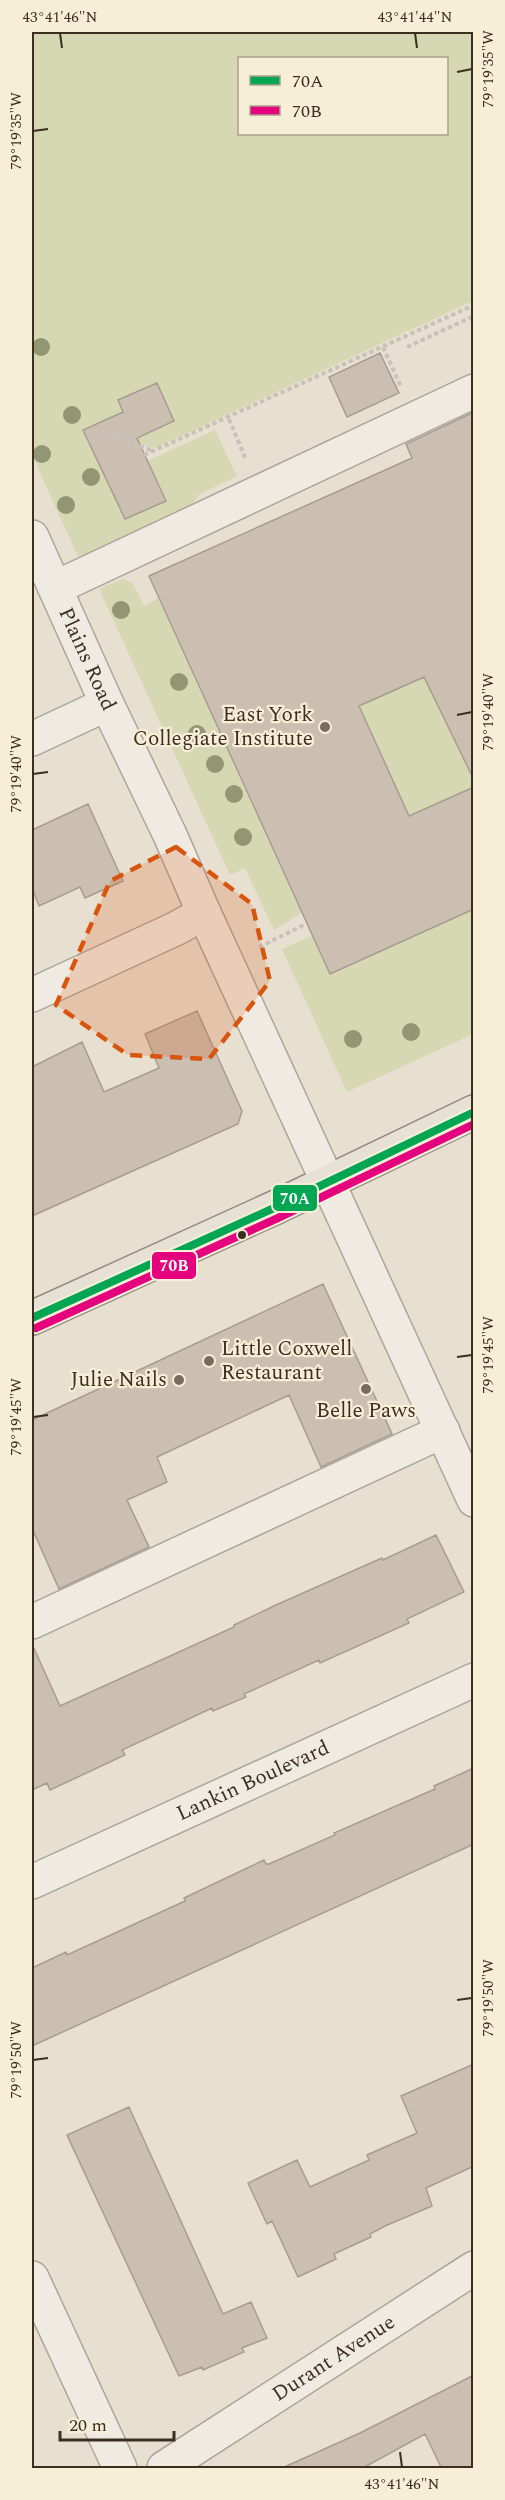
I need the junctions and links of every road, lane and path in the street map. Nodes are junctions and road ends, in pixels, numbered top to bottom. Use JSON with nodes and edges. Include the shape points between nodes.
{"nodes":[{"id":1,"x":474,"y":305,"type":"edge"},
{"id":2,"x":474,"y":316,"type":"edge"},
{"id":3,"x":383,"y":347,"type":"junction"},
{"id":4,"x":407,"y":347,"type":"dead end"},
{"id":5,"x":403,"y":390,"type":"dead end"},
{"id":6,"x":474,"y":391,"type":"edge"},
{"id":7,"x":229,"y":418,"type":"junction"},
{"id":8,"x":104,"y":436,"type":"dead end"},
{"id":9,"x":155,"y":451,"type":"junction"},
{"id":10,"x":144,"y":455,"type":"dead end"},
{"id":11,"x":249,"y":467,"type":"dead end"},
{"id":12,"x":32,"y":537,"type":"edge"},
{"id":13,"x":55,"y":588,"type":"junction"},
{"id":14,"x":107,"y":704,"type":"junction"},
{"id":15,"x":32,"y":739,"type":"edge"},
{"id":16,"x":204,"y":913,"type":"junction"},
{"id":17,"x":306,"y":924,"type":"dead end"},
{"id":18,"x":255,"y":948,"type":"dead end"},
{"id":19,"x":32,"y":995,"type":"edge"},
{"id":20,"x":474,"y":1112,"type":"edge"},
{"id":21,"x":329,"y":1182,"type":"junction"},
{"id":22,"x":32,"y":1318,"type":"edge"},
{"id":23,"x":443,"y":1431,"type":"junction"},
{"id":24,"x":474,"y":1500,"type":"edge"},
{"id":25,"x":32,"y":1622,"type":"edge"},
{"id":26,"x":474,"y":1680,"type":"edge"},
{"id":27,"x":32,"y":1882,"type":"edge"},
{"id":28,"x":474,"y":2268,"type":"edge"},
{"id":29,"x":32,"y":2278,"type":"edge"},
{"id":30,"x":120,"y":2469,"type":"edge"},
{"id":31,"x":164,"y":2469,"type":"edge"}],
"edges":[{"from":1,"to":3,"type":"path"},
{"from":2,"to":4,"type":"path"},
{"from":3,"to":5,"type":"path"},
{"from":3,"to":7,"type":"path"},
{"from":6,"to":13,"type":"street"},
{"from":7,"to":9,"type":"path"},
{"from":7,"to":11,"type":"path"},
{"from":8,"to":9,"type":"path"},
{"from":9,"to":10,"type":"path"},
{"from":12,"to":13,"type":"street","name":"Plains Road"},
{"from":13,"to":14,"type":"street","name":"Plains Road"},
{"from":14,"to":15,"type":"street"},
{"from":14,"to":16,"type":"street","name":"Plains Road"},
{"from":16,"to":19,"type":"street"},
{"from":16,"to":21,"type":"street","name":"Plains Road"},
{"from":17,"to":18,"type":"path"},
{"from":20,"to":21,"type":"main road"},
{"from":21,"to":22,"type":"main road"},
{"from":21,"to":23,"type":"street","name":"Plains Road"},
{"from":23,"to":24,"type":"street","name":"Plains Road"},
{"from":23,"to":25,"type":"street"},
{"from":26,"to":27,"type":"street","name":"Lankin Boulevard"},
{"from":28,"to":31,"type":"street","name":"Durant Avenue"},
{"from":29,"to":30,"type":"street"}]}
